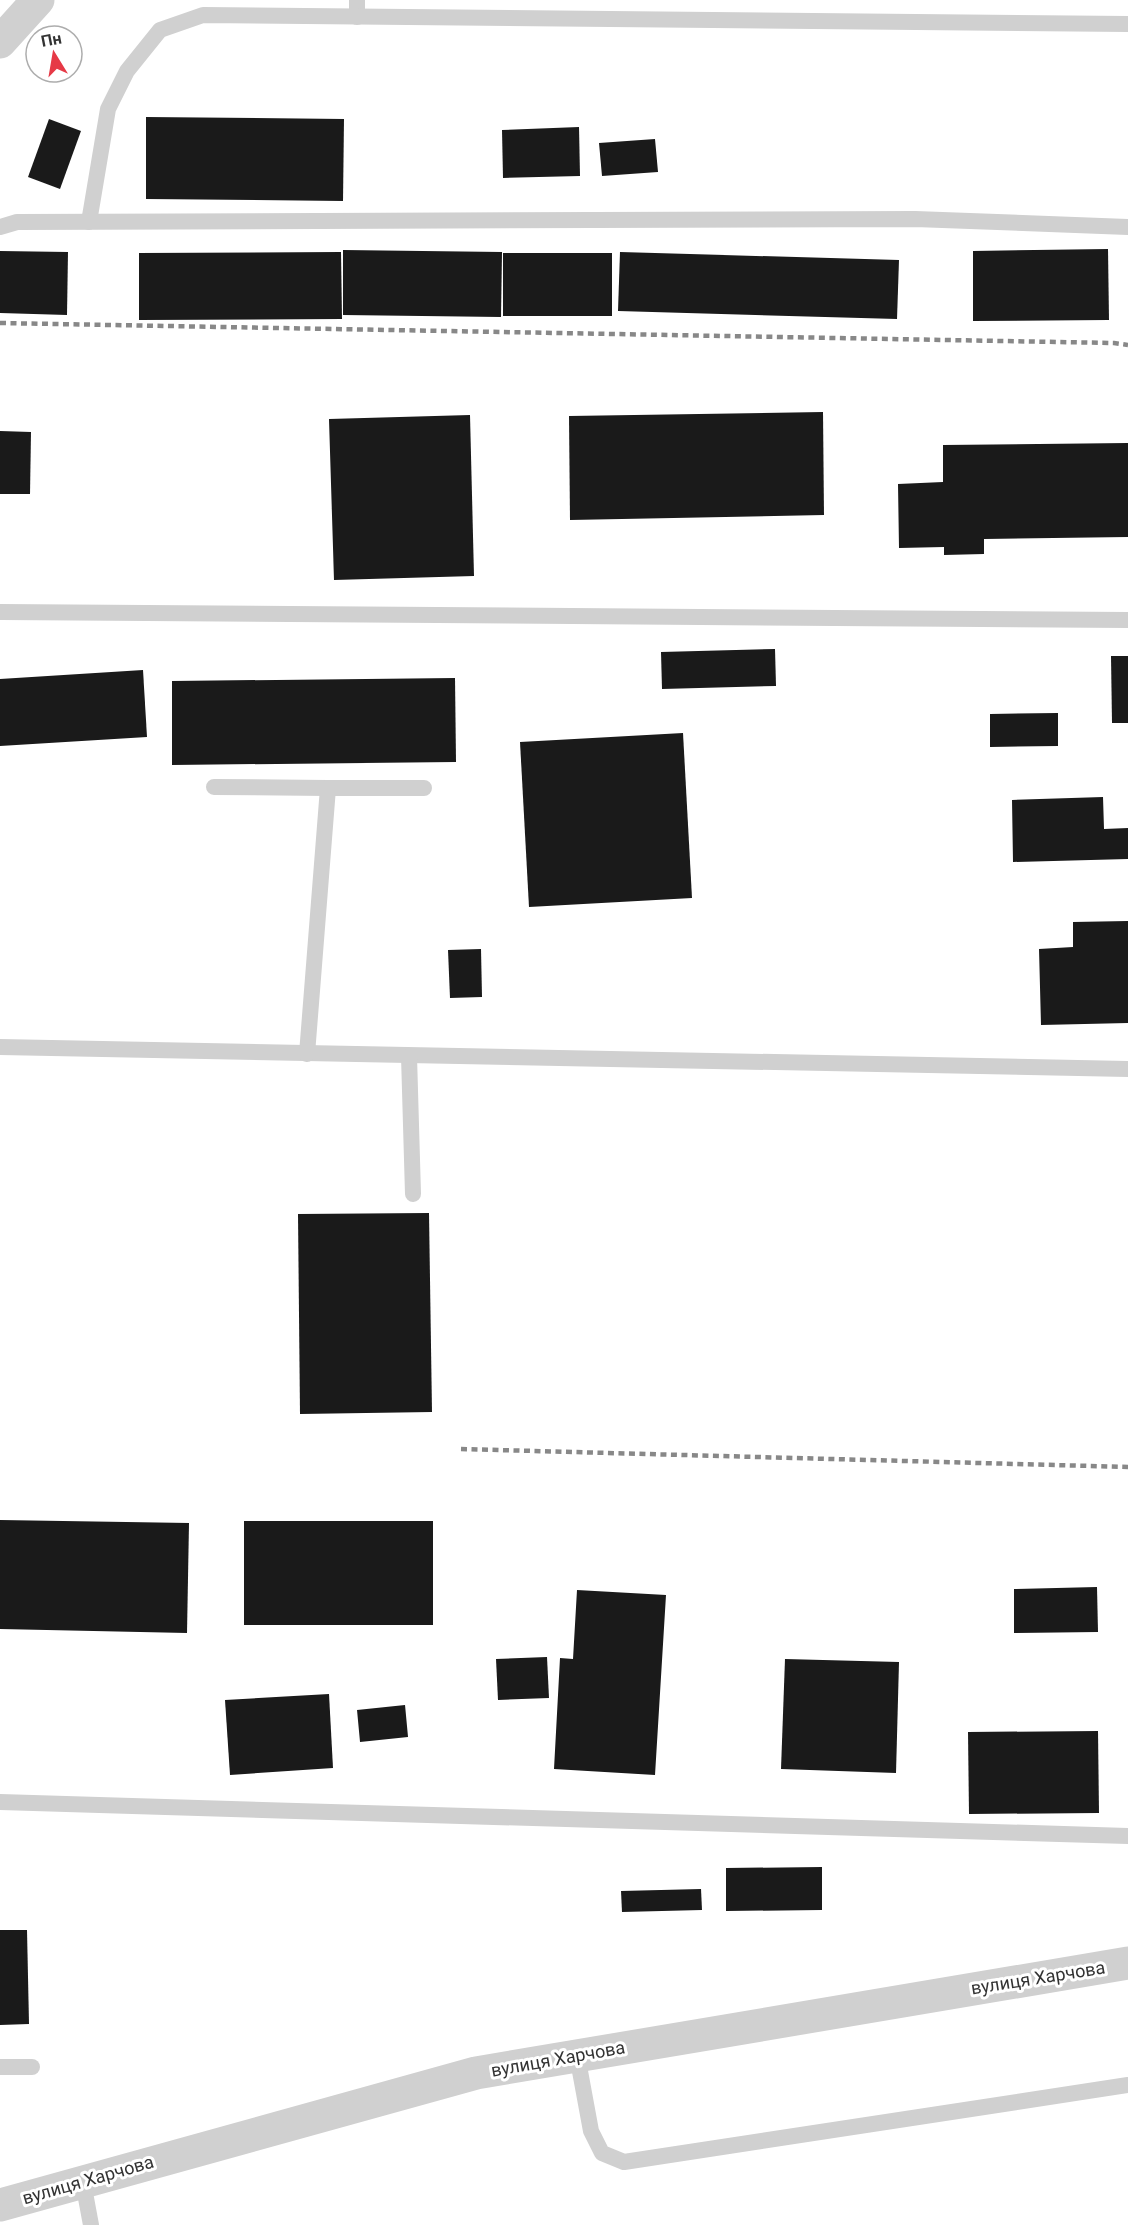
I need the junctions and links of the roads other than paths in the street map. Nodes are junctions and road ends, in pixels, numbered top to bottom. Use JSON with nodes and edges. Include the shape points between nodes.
{"nodes":[{"id":1,"x":38,"y":0,"type":"edge"},
{"id":2,"x":357,"y":8,"type":"edge"},
{"id":3,"x":1128,"y":24,"type":"edge"},
{"id":4,"x":0,"y":42,"type":"edge"},
{"id":5,"x":90,"y":222,"type":"junction"},
{"id":6,"x":0,"y":227,"type":"edge"},
{"id":7,"x":1128,"y":228,"type":"edge"},
{"id":8,"x":0,"y":612,"type":"edge"},
{"id":9,"x":1128,"y":620,"type":"edge"},
{"id":10,"x":213,"y":787,"type":"dead end"},
{"id":11,"x":328,"y":788,"type":"junction"},
{"id":12,"x":424,"y":788,"type":"dead end"},
{"id":13,"x":0,"y":1047,"type":"edge"},
{"id":14,"x":307,"y":1054,"type":"junction"},
{"id":15,"x":409,"y":1056,"type":"junction"},
{"id":16,"x":1128,"y":1069,"type":"edge"},
{"id":17,"x":413,"y":1194,"type":"dead end"},
{"id":18,"x":0,"y":1802,"type":"edge"},
{"id":19,"x":1128,"y":1836,"type":"edge"},
{"id":20,"x":1128,"y":1963,"type":"edge"},
{"id":21,"x":577,"y":2055,"type":"junction"},
{"id":22,"x":0,"y":2067,"type":"edge"},
{"id":23,"x":32,"y":2067,"type":"dead end"},
{"id":24,"x":1128,"y":2085,"type":"edge"},
{"id":25,"x":83,"y":2182,"type":"junction"},
{"id":26,"x":0,"y":2205,"type":"edge"},
{"id":27,"x":91,"y":2225,"type":"edge"}],
"edges":[{"from":1,"to":4,"type":"street"},
{"from":2,"to":3,"type":"lane"},
{"from":2,"to":5,"type":"lane","via":[[203,15],[159,30],[127,71],[108,109]]},
{"from":5,"to":6,"type":"lane","via":[[17,222]]},
{"from":5,"to":7,"type":"lane","via":[[915,219]]},
{"from":8,"to":9,"type":"lane"},
{"from":10,"to":11,"type":"lane"},
{"from":11,"to":12,"type":"lane"},
{"from":11,"to":14,"type":"lane"},
{"from":13,"to":14,"type":"lane"},
{"from":14,"to":15,"type":"lane"},
{"from":15,"to":16,"type":"lane"},
{"from":15,"to":17,"type":"lane"},
{"from":18,"to":19,"type":"lane"},
{"from":20,"to":21,"type":"street","name":"вулиця Харчова"},
{"from":21,"to":24,"type":"lane","via":[[591,2131],[602,2153],[624,2162]]},
{"from":21,"to":25,"type":"street","name":"вулиця Харчова","via":[[476,2073]]},
{"from":22,"to":23,"type":"lane"},
{"from":25,"to":26,"type":"street","name":"вулиця Харчова"},
{"from":25,"to":27,"type":"lane"}]}
